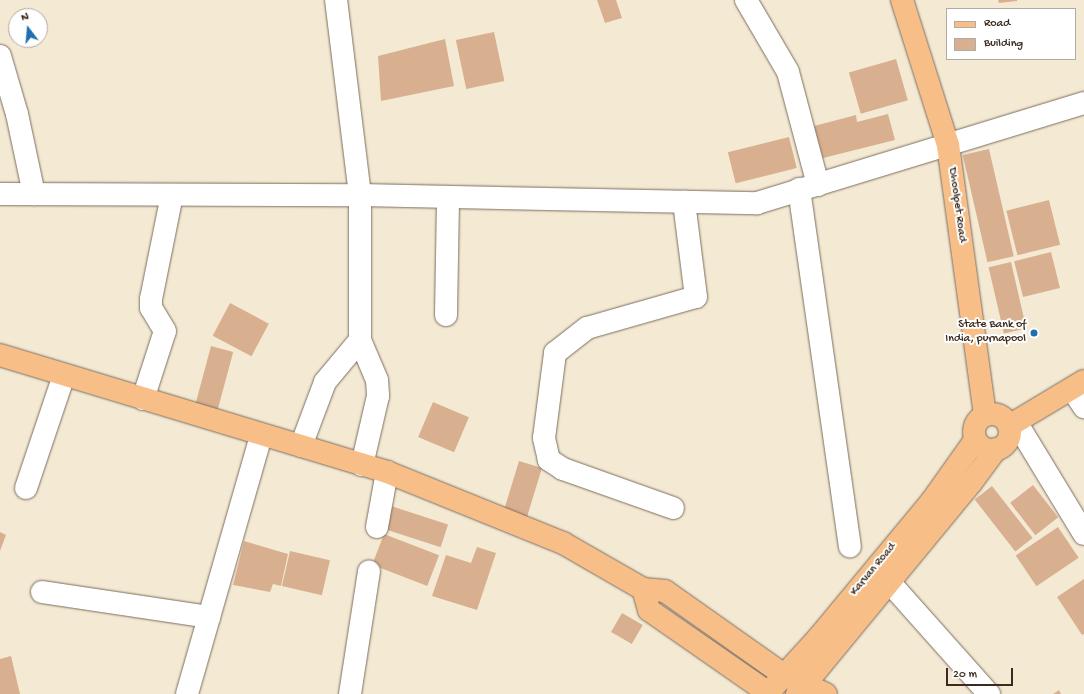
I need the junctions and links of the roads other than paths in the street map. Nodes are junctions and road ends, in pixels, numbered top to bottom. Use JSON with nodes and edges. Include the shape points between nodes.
{"nodes":[{"id":1,"x":336,"y":0,"type":"edge"},
{"id":2,"x":746,"y":0,"type":"edge"},
{"id":3,"x":902,"y":0,"type":"edge"},
{"id":4,"x":0,"y":56,"type":"edge"},
{"id":5,"x":1084,"y":103,"type":"edge"},
{"id":6,"x":948,"y":145,"type":"junction"},
{"id":7,"x":808,"y":187,"type":"junction"},
{"id":8,"x":0,"y":194,"type":"edge"},
{"id":9,"x":34,"y":194,"type":"junction"},
{"id":10,"x":172,"y":195,"type":"junction"},
{"id":11,"x":360,"y":195,"type":"junction"},
{"id":12,"x":448,"y":198,"type":"junction"},
{"id":13,"x":684,"y":202,"type":"junction"},
{"id":14,"x":446,"y":315,"type":"dead end"},
{"id":15,"x":360,"y":340,"type":"junction"},
{"id":16,"x":0,"y":355,"type":"edge"},
{"id":17,"x":64,"y":375,"type":"junction"},
{"id":18,"x":1078,"y":385,"type":"edge"},
{"id":19,"x":143,"y":399,"type":"junction"},
{"id":20,"x":1084,"y":407,"type":"edge"},
{"id":21,"x":985,"y":415,"type":"junction"},
{"id":22,"x":1013,"y":424,"type":"junction"},
{"id":23,"x":261,"y":436,"type":"junction"},
{"id":24,"x":975,"y":440,"type":"junction"},
{"id":25,"x":301,"y":446,"type":"junction"},
{"id":26,"x":996,"y":449,"type":"junction"},
{"id":27,"x":362,"y":465,"type":"junction"},
{"id":28,"x":387,"y":472,"type":"junction"},
{"id":29,"x":26,"y":488,"type":"dead end"},
{"id":30,"x":673,"y":508,"type":"dead end"},
{"id":31,"x":377,"y":527,"type":"dead end"},
{"id":32,"x":1084,"y":534,"type":"edge"},
{"id":33,"x":850,"y":546,"type":"dead end"},
{"id":34,"x":369,"y":571,"type":"dead end"},
{"id":35,"x":890,"y":583,"type":"junction"},
{"id":36,"x":643,"y":589,"type":"junction"},
{"id":37,"x":42,"y":592,"type":"dead end"},
{"id":38,"x":209,"y":617,"type":"junction"},
{"id":39,"x":784,"y":675,"type":"junction"},
{"id":40,"x":801,"y":689,"type":"edge"},
{"id":41,"x":187,"y":694,"type":"edge"},
{"id":42,"x":350,"y":694,"type":"edge"},
{"id":43,"x":768,"y":694,"type":"edge"},
{"id":44,"x":826,"y":694,"type":"edge"},
{"id":45,"x":989,"y":694,"type":"edge"}],
"edges":[{"from":1,"to":11,"type":"street"},
{"from":2,"to":7,"type":"street","via":[[788,72]]},
{"from":3,"to":6,"type":"main road","name":"Dhoolpet Road"},
{"from":4,"to":9,"type":"street","via":[[17,114]]},
{"from":5,"to":6,"type":"street"},
{"from":6,"to":7,"type":"street"},
{"from":6,"to":21,"type":"main road","name":"Dhoolpet Road"},
{"from":7,"to":13,"type":"street","via":[[757,203]]},
{"from":7,"to":33,"type":"street"},
{"from":8,"to":9,"type":"street"},
{"from":9,"to":10,"type":"street"},
{"from":10,"to":11,"type":"street"},
{"from":10,"to":19,"type":"street","via":[[151,299],[152,308],[165,331]]},
{"from":11,"to":12,"type":"street"},
{"from":11,"to":15,"type":"street"},
{"from":12,"to":13,"type":"street"},
{"from":12,"to":14,"type":"street"},
{"from":13,"to":30,"type":"street","via":[[696,297],[586,328],[555,353],[544,438],[549,460],[563,469]]},
{"from":15,"to":25,"type":"street","via":[[325,382]]},
{"from":15,"to":27,"type":"street","via":[[377,380],[378,396]]},
{"from":16,"to":17,"type":"main road"},
{"from":17,"to":19,"type":"main road"},
{"from":17,"to":29,"type":"street"},
{"from":18,"to":20,"type":"street"},
{"from":18,"to":22,"type":"main road"},
{"from":19,"to":23,"type":"main road"},
{"from":21,"to":22,"type":"main road","via":[[997,414]]},
{"from":21,"to":24,"type":"main road","via":[[976,422]]},
{"from":22,"to":26,"type":"main road","via":[[1006,443]]},
{"from":22,"to":32,"type":"street"},
{"from":23,"to":25,"type":"main road"},
{"from":23,"to":38,"type":"street"},
{"from":24,"to":26,"type":"main road","via":[[984,448]]},
{"from":24,"to":39,"type":"main road","name":"Karvan Road","via":[[931,502],[819,637]]},
{"from":25,"to":27,"type":"main road"},
{"from":26,"to":35,"type":"main road"},
{"from":27,"to":28,"type":"main road"},
{"from":28,"to":31,"type":"street"},
{"from":28,"to":36,"type":"main road","via":[[563,543]]},
{"from":34,"to":42,"type":"street"},
{"from":35,"to":40,"type":"main road"},
{"from":35,"to":45,"type":"street"},
{"from":36,"to":39,"type":"main road","via":[[665,591]]},
{"from":36,"to":43,"type":"main road","via":[[649,610]]},
{"from":37,"to":38,"type":"street"},
{"from":38,"to":41,"type":"street"},
{"from":39,"to":40,"type":"main road"},
{"from":39,"to":43,"type":"main road","name":"Karvan Road"},
{"from":40,"to":44,"type":"main road"}]}
